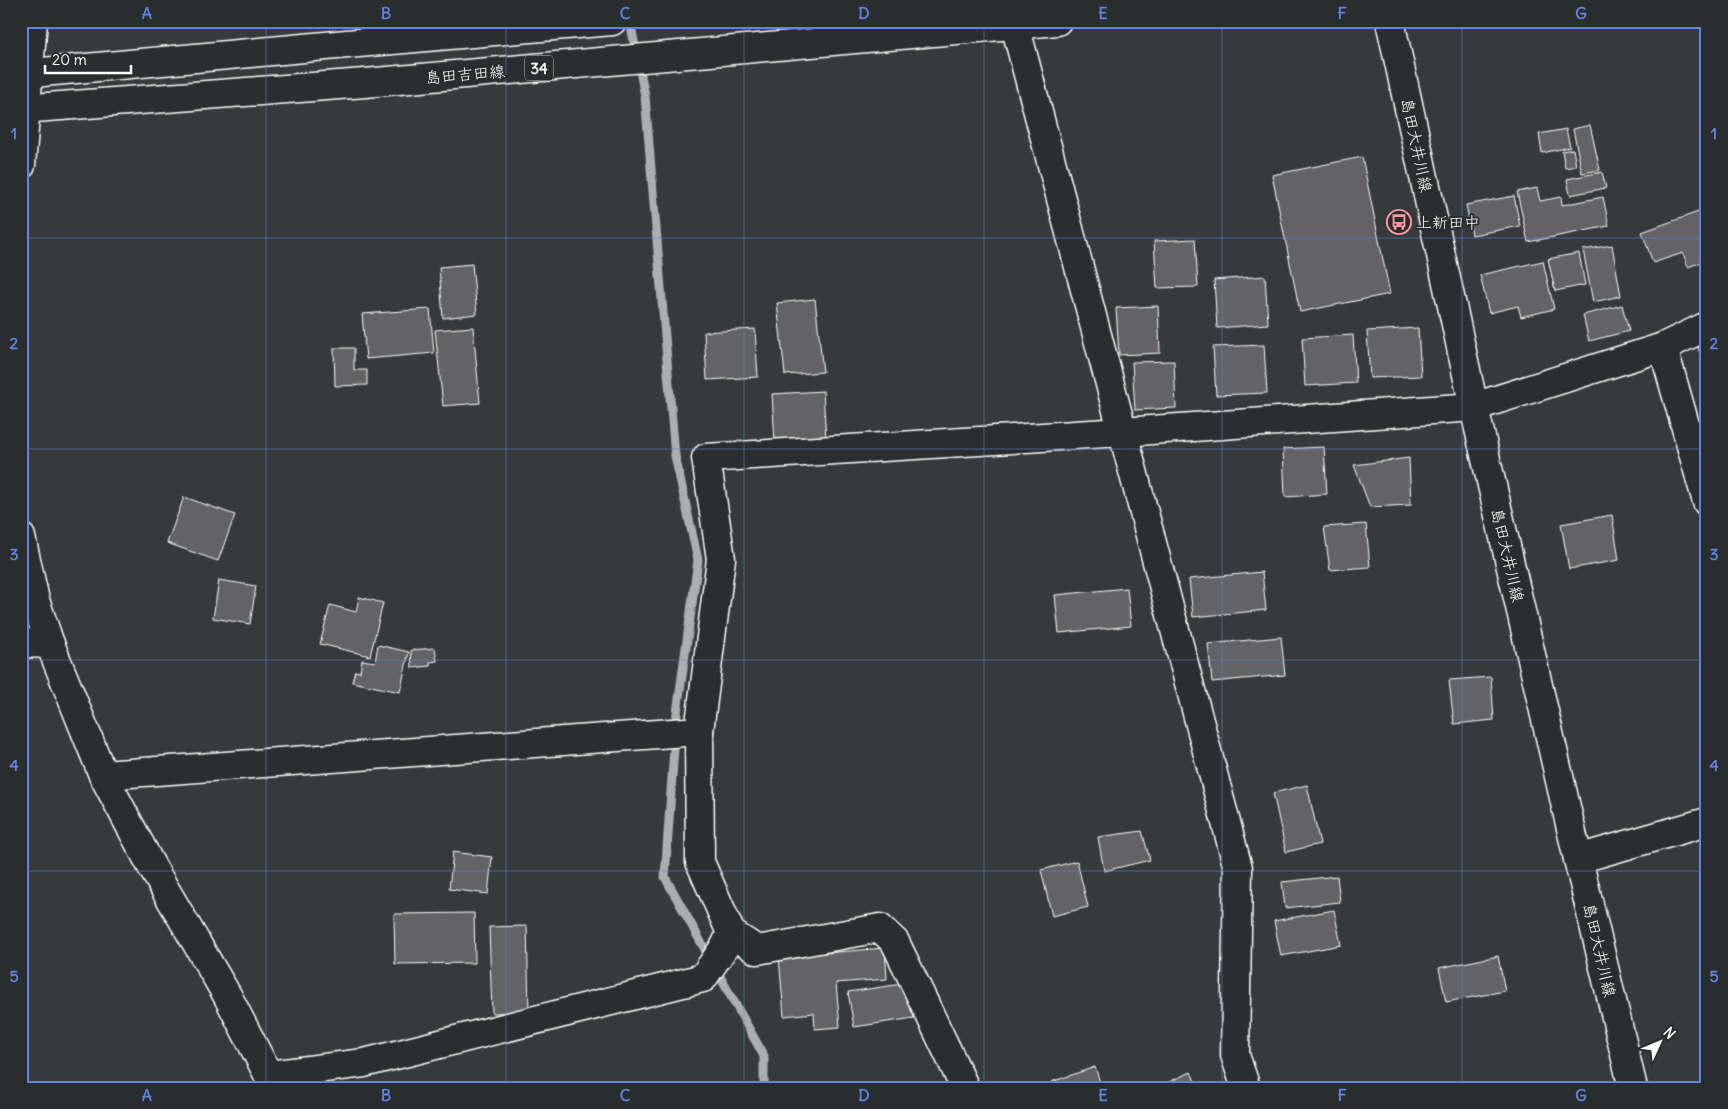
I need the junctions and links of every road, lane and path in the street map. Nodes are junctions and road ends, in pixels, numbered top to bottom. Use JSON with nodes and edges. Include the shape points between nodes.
{"nodes":[{"id":1,"x":33,"y":21,"type":"edge"},
{"id":2,"x":612,"y":21,"type":"edge"},
{"id":3,"x":1057,"y":21,"type":"edge"},
{"id":4,"x":1390,"y":21,"type":"edge"},
{"id":5,"x":1015,"y":25,"type":"junction"},
{"id":6,"x":25,"y":74,"type":"edge"},
{"id":7,"x":24,"y":108,"type":"edge"},
{"id":8,"x":21,"y":165,"type":"edge"},
{"id":9,"x":1707,"y":326,"type":"edge"},
{"id":10,"x":1663,"y":347,"type":"junction"},
{"id":11,"x":1474,"y":407,"type":"junction"},
{"id":12,"x":1123,"y":432,"type":"junction"},
{"id":13,"x":1707,"y":502,"type":"edge"},
{"id":14,"x":21,"y":537,"type":"edge"},
{"id":15,"x":21,"y":643,"type":"edge"},
{"id":16,"x":50,"y":644,"type":"junction"},
{"id":17,"x":699,"y":731,"type":"junction"},
{"id":18,"x":103,"y":775,"type":"junction"},
{"id":19,"x":1707,"y":822,"type":"edge"},
{"id":20,"x":1578,"y":859,"type":"junction"},
{"id":21,"x":728,"y":939,"type":"junction"},
{"id":22,"x":272,"y":1082,"type":"edge"},
{"id":23,"x":1627,"y":1087,"type":"edge"},
{"id":24,"x":965,"y":1088,"type":"edge"},
{"id":25,"x":1246,"y":1088,"type":"edge"}],
"edges":[{"from":1,"to":6,"type":"street"},
{"from":2,"to":6,"type":"street"},
{"from":3,"to":5,"type":"street","name":"島田吉田線","number":"34"},
{"from":4,"to":11,"type":"street","name":"島田大井川線"},
{"from":5,"to":7,"type":"street","name":"島田吉田線","number":"34","via":[[385,81]]},
{"from":5,"to":12,"type":"street"},
{"from":6,"to":7,"type":"street"},
{"from":7,"to":8,"type":"street"},
{"from":9,"to":10,"type":"street"},
{"from":10,"to":11,"type":"street"},
{"from":10,"to":13,"type":"street"},
{"from":11,"to":12,"type":"street"},
{"from":11,"to":20,"type":"street","name":"島田大井川線"},
{"from":12,"to":17,"type":"street","via":[[706,458],[721,559]]},
{"from":12,"to":25,"type":"street","via":[[1238,868],[1235,1055]]},
{"from":14,"to":16,"type":"street","via":[[35,600]]},
{"from":15,"to":16,"type":"street"},
{"from":16,"to":18,"type":"street"},
{"from":17,"to":18,"type":"street"},
{"from":17,"to":21,"type":"street","via":[[700,862]]},
{"from":18,"to":22,"type":"street"},
{"from":19,"to":20,"type":"street"},
{"from":20,"to":23,"type":"street","name":"島田大井川線"},
{"from":21,"to":22,"type":"street","via":[[703,978],[364,1063]]},
{"from":21,"to":24,"type":"street","via":[[757,950],[880,928],[895,942]]}]}
